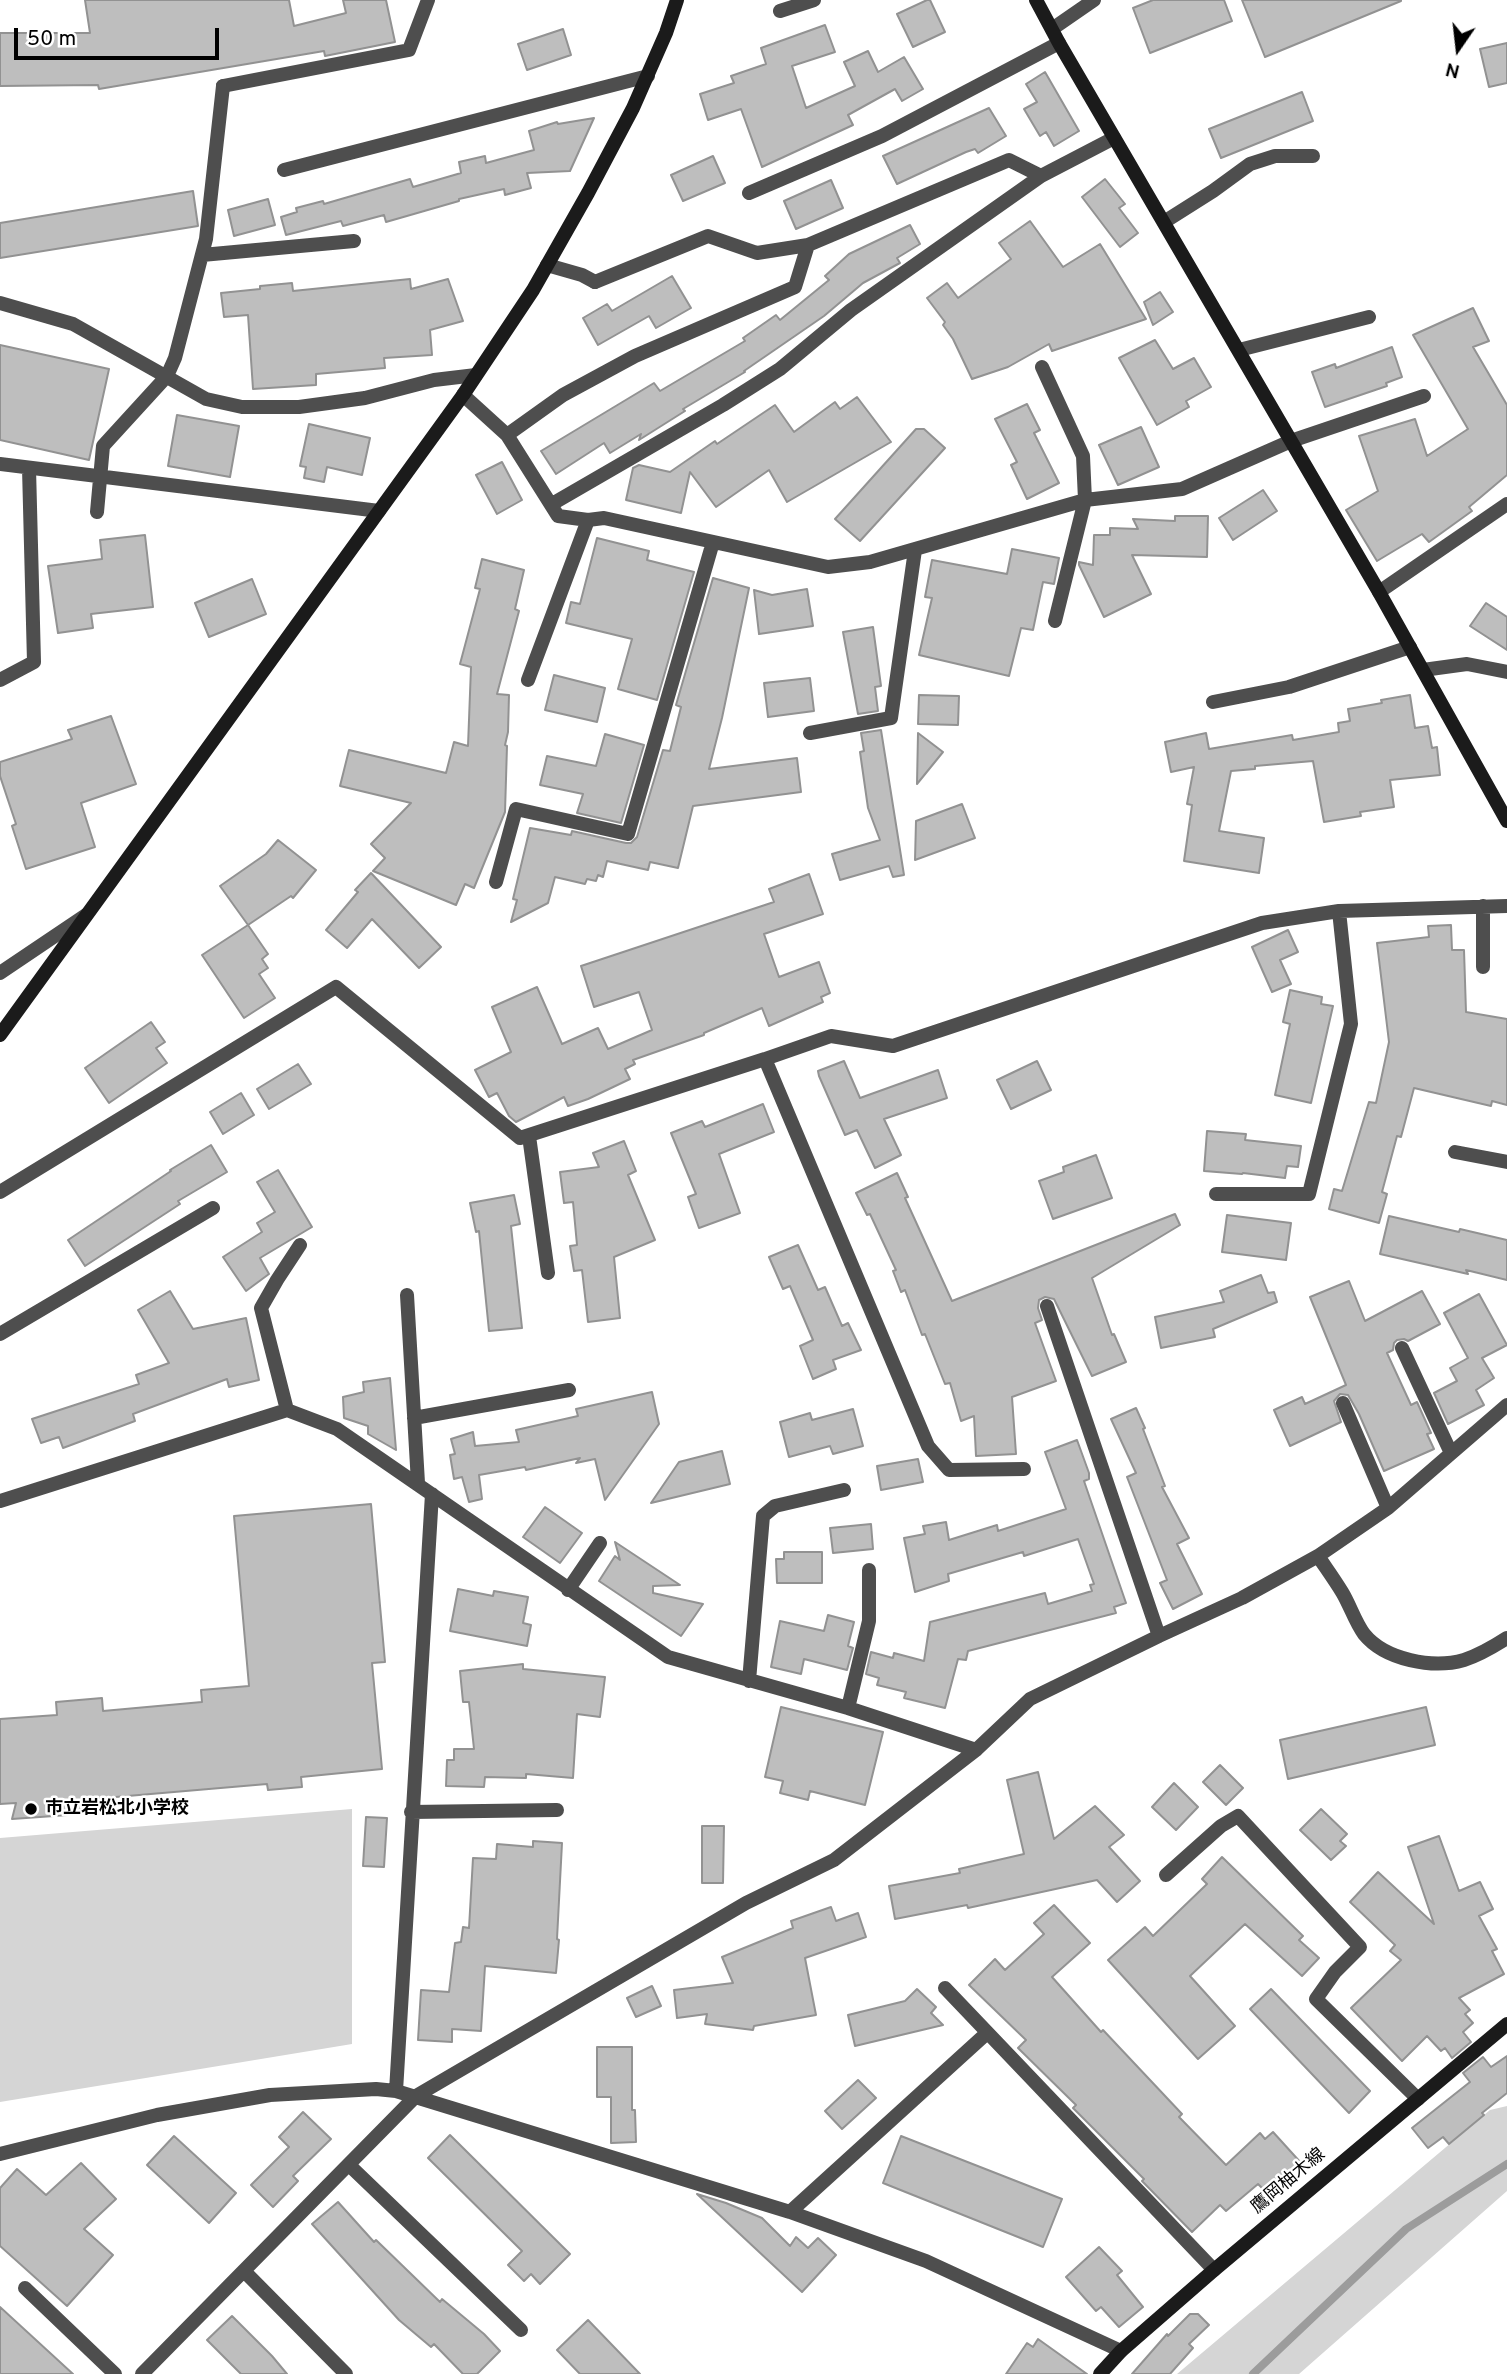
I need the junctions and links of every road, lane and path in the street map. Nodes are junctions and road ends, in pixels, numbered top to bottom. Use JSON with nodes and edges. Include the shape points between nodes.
{"nodes":[{"id":1,"x":428,"y":0,"type":"edge"},
{"id":2,"x":677,"y":0,"type":"edge"},
{"id":3,"x":814,"y":0,"type":"edge"},
{"id":4,"x":1036,"y":0,"type":"edge"},
{"id":5,"x":1094,"y":0,"type":"edge"},
{"id":6,"x":780,"y":11,"type":"dead end"},
{"id":7,"x":1052,"y":29,"type":"junction"},
{"id":8,"x":1059,"y":44,"type":"junction"},
{"id":9,"x":648,"y":76,"type":"junction"},
{"id":10,"x":1114,"y":138,"type":"junction"},
{"id":11,"x":1313,"y":156,"type":"dead end"},
{"id":12,"x":284,"y":170,"type":"dead end"},
{"id":13,"x":1041,"y":176,"type":"junction"},
{"id":14,"x":749,"y":193,"type":"dead end"},
{"id":15,"x":1164,"y":222,"type":"junction"},
{"id":16,"x":354,"y":241,"type":"dead end"},
{"id":17,"x":808,"y":245,"type":"junction"},
{"id":18,"x":202,"y":255,"type":"junction"},
{"id":19,"x":547,"y":265,"type":"junction"},
{"id":20,"x":0,"y":303,"type":"edge"},
{"id":21,"x":1369,"y":317,"type":"dead end"},
{"id":22,"x":1239,"y":350,"type":"junction"},
{"id":23,"x":1042,"y":367,"type":"dead end"},
{"id":24,"x":167,"y":376,"type":"junction"},
{"id":25,"x":476,"y":376,"type":"junction"},
{"id":26,"x":463,"y":395,"type":"junction"},
{"id":27,"x":1424,"y":396,"type":"dead end"},
{"id":28,"x":507,"y":436,"type":"junction"},
{"id":29,"x":1290,"y":441,"type":"junction"},
{"id":30,"x":0,"y":464,"type":"edge"},
{"id":31,"x":29,"y":468,"type":"junction"},
{"id":32,"x":99,"y":478,"type":"junction"},
{"id":33,"x":1086,"y":500,"type":"junction"},
{"id":34,"x":552,"y":504,"type":"junction"},
{"id":35,"x":1507,"y":504,"type":"edge"},
{"id":36,"x":379,"y":511,"type":"junction"},
{"id":37,"x":97,"y":512,"type":"dead end"},
{"id":38,"x":587,"y":520,"type":"junction"},
{"id":39,"x":713,"y":542,"type":"junction"},
{"id":40,"x":915,"y":550,"type":"junction"},
{"id":41,"x":1379,"y":592,"type":"junction"},
{"id":42,"x":1055,"y":621,"type":"dead end"},
{"id":43,"x":1410,"y":647,"type":"junction"},
{"id":44,"x":1423,"y":670,"type":"junction"},
{"id":45,"x":1507,"y":672,"type":"edge"},
{"id":46,"x":0,"y":680,"type":"edge"},
{"id":47,"x":528,"y":680,"type":"dead end"},
{"id":48,"x":1213,"y":702,"type":"dead end"},
{"id":49,"x":810,"y":733,"type":"dead end"},
{"id":50,"x":1507,"y":821,"type":"edge"},
{"id":51,"x":496,"y":882,"type":"dead end"},
{"id":52,"x":1483,"y":906,"type":"junction"},
{"id":53,"x":1507,"y":906,"type":"edge"},
{"id":54,"x":1339,"y":911,"type":"junction"},
{"id":55,"x":89,"y":912,"type":"junction"},
{"id":56,"x":1483,"y":967,"type":"dead end"},
{"id":57,"x":0,"y":973,"type":"edge"},
{"id":58,"x":0,"y":1035,"type":"edge"},
{"id":59,"x":765,"y":1059,"type":"junction"},
{"id":60,"x":529,"y":1136,"type":"junction"},
{"id":61,"x":1455,"y":1152,"type":"dead end"},
{"id":62,"x":1507,"y":1162,"type":"edge"},
{"id":63,"x":0,"y":1191,"type":"edge"},
{"id":64,"x":1216,"y":1194,"type":"dead end"},
{"id":65,"x":213,"y":1208,"type":"dead end"},
{"id":66,"x":300,"y":1245,"type":"dead end"},
{"id":67,"x":548,"y":1273,"type":"dead end"},
{"id":68,"x":407,"y":1295,"type":"dead end"},
{"id":69,"x":1047,"y":1306,"type":"dead end"},
{"id":70,"x":0,"y":1334,"type":"edge"},
{"id":71,"x":1402,"y":1348,"type":"dead end"},
{"id":72,"x":569,"y":1390,"type":"dead end"},
{"id":73,"x":1343,"y":1403,"type":"dead end"},
{"id":74,"x":1507,"y":1405,"type":"edge"},
{"id":75,"x":287,"y":1410,"type":"junction"},
{"id":76,"x":414,"y":1419,"type":"junction"},
{"id":77,"x":1451,"y":1453,"type":"junction"},
{"id":78,"x":1024,"y":1469,"type":"dead end"},
{"id":79,"x":418,"y":1483,"type":"junction"},
{"id":80,"x":844,"y":1490,"type":"dead end"},
{"id":81,"x":432,"y":1494,"type":"junction"},
{"id":82,"x":0,"y":1501,"type":"edge"},
{"id":83,"x":1388,"y":1508,"type":"junction"},
{"id":84,"x":600,"y":1544,"type":"dead end"},
{"id":85,"x":1318,"y":1556,"type":"junction"},
{"id":86,"x":869,"y":1570,"type":"dead end"},
{"id":87,"x":568,"y":1590,"type":"junction"},
{"id":88,"x":1159,"y":1636,"type":"junction"},
{"id":89,"x":1507,"y":1638,"type":"edge"},
{"id":90,"x":750,"y":1681,"type":"junction"},
{"id":91,"x":848,"y":1708,"type":"junction"},
{"id":92,"x":976,"y":1750,"type":"junction"},
{"id":93,"x":557,"y":1810,"type":"dead end"},
{"id":94,"x":411,"y":1812,"type":"junction"},
{"id":95,"x":1166,"y":1875,"type":"dead end"},
{"id":96,"x":945,"y":1988,"type":"dead end"},
{"id":97,"x":1507,"y":2024,"type":"edge"},
{"id":98,"x":987,"y":2033,"type":"junction"},
{"id":99,"x":396,"y":2091,"type":"junction"},
{"id":100,"x":416,"y":2096,"type":"junction"},
{"id":101,"x":1418,"y":2099,"type":"junction"},
{"id":102,"x":0,"y":2154,"type":"edge"},
{"id":103,"x":349,"y":2165,"type":"junction"},
{"id":104,"x":790,"y":2212,"type":"junction"},
{"id":105,"x":1214,"y":2270,"type":"junction"},
{"id":106,"x":244,"y":2271,"type":"junction"},
{"id":107,"x":25,"y":2288,"type":"dead end"},
{"id":108,"x":521,"y":2330,"type":"dead end"},
{"id":109,"x":1121,"y":2351,"type":"junction"},
{"id":110,"x":115,"y":2374,"type":"edge"},
{"id":111,"x":142,"y":2374,"type":"edge"},
{"id":112,"x":346,"y":2374,"type":"edge"},
{"id":113,"x":1100,"y":2374,"type":"edge"}],
"edges":[{"from":1,"to":18,"type":"street","via":[[408,50],[223,86]]},
{"from":2,"to":9,"type":"street"},
{"from":3,"to":6,"type":"street"},
{"from":4,"to":7,"type":"street"},
{"from":5,"to":7,"type":"street"},
{"from":7,"to":8,"type":"street"},
{"from":8,"to":10,"type":"street"},
{"from":8,"to":14,"type":"street","via":[[882,136]]},
{"from":9,"to":12,"type":"street"},
{"from":9,"to":19,"type":"street"},
{"from":10,"to":13,"type":"street"},
{"from":10,"to":15,"type":"street"},
{"from":11,"to":15,"type":"street","via":[[1275,156],[1250,164]]},
{"from":13,"to":17,"type":"street","via":[[1009,160]]},
{"from":13,"to":34,"type":"street","via":[[851,310],[780,369]]},
{"from":15,"to":22,"type":"street"},
{"from":16,"to":18,"type":"street"},
{"from":17,"to":19,"type":"street","via":[[757,253],[708,236],[595,282]]},
{"from":17,"to":28,"type":"street","via":[[795,287],[635,356],[563,395]]},
{"from":18,"to":24,"type":"street"},
{"from":19,"to":25,"type":"street"},
{"from":20,"to":24,"type":"street","via":[[73,324]]},
{"from":21,"to":22,"type":"street"},
{"from":22,"to":29,"type":"street"},
{"from":23,"to":33,"type":"street","via":[[1083,456]]},
{"from":24,"to":25,"type":"street","via":[[206,399],[242,407],[299,407]]},
{"from":24,"to":32,"type":"street","via":[[103,446]]},
{"from":25,"to":26,"type":"street"},
{"from":26,"to":28,"type":"street"},
{"from":26,"to":36,"type":"street"},
{"from":27,"to":29,"type":"street"},
{"from":28,"to":34,"type":"street"},
{"from":29,"to":33,"type":"street","via":[[1182,489]]},
{"from":29,"to":41,"type":"street"},
{"from":30,"to":31,"type":"street"},
{"from":31,"to":32,"type":"street"},
{"from":31,"to":46,"type":"street","via":[[34,662]]},
{"from":32,"to":36,"type":"street"},
{"from":32,"to":37,"type":"street"},
{"from":33,"to":40,"type":"street"},
{"from":33,"to":42,"type":"street"},
{"from":34,"to":38,"type":"street","via":[[558,516]]},
{"from":35,"to":41,"type":"street"},
{"from":36,"to":55,"type":"street"},
{"from":38,"to":39,"type":"street","via":[[604,518]]},
{"from":38,"to":47,"type":"street"},
{"from":39,"to":40,"type":"street","via":[[828,567]]},
{"from":39,"to":51,"type":"street","via":[[628,834],[516,809]]},
{"from":40,"to":49,"type":"street","via":[[891,718]]},
{"from":41,"to":43,"type":"street"},
{"from":43,"to":44,"type":"street"},
{"from":43,"to":48,"type":"street","via":[[1289,687]]},
{"from":44,"to":45,"type":"street","via":[[1466,664]]},
{"from":44,"to":50,"type":"street"},
{"from":52,"to":53,"type":"street"},
{"from":52,"to":54,"type":"street"},
{"from":52,"to":56,"type":"street"},
{"from":54,"to":59,"type":"street","via":[[1262,923],[892,1046],[831,1036]]},
{"from":54,"to":64,"type":"street","via":[[1351,1024],[1309,1194]]},
{"from":55,"to":57,"type":"street"},
{"from":55,"to":58,"type":"street"},
{"from":59,"to":60,"type":"street"},
{"from":59,"to":78,"type":"street","via":[[928,1446],[948,1469]]},
{"from":60,"to":63,"type":"street","via":[[520,1138],[337,987]]},
{"from":60,"to":67,"type":"street"},
{"from":61,"to":62,"type":"street"},
{"from":65,"to":70,"type":"street"},
{"from":66,"to":75,"type":"street","via":[[261,1308]]},
{"from":68,"to":76,"type":"street"},
{"from":69,"to":88,"type":"street"},
{"from":71,"to":77,"type":"street"},
{"from":72,"to":76,"type":"street"},
{"from":73,"to":83,"type":"street"},
{"from":74,"to":77,"type":"street"},
{"from":75,"to":79,"type":"street","via":[[337,1429]]},
{"from":75,"to":82,"type":"street"},
{"from":76,"to":79,"type":"street"},
{"from":77,"to":83,"type":"street"},
{"from":79,"to":81,"type":"street"},
{"from":80,"to":90,"type":"street","via":[[775,1506],[764,1516]]},
{"from":81,"to":87,"type":"street"},
{"from":81,"to":94,"type":"street"},
{"from":83,"to":85,"type":"street"},
{"from":84,"to":87,"type":"street"},
{"from":85,"to":88,"type":"street"},
{"from":85,"to":89,"type":"street","via":[[1364,1634],[1382,1650],[1443,1663],[1485,1652]]},
{"from":86,"to":91,"type":"street","via":[[869,1621]]},
{"from":87,"to":90,"type":"street","via":[[668,1657]]},
{"from":88,"to":92,"type":"street","via":[[1030,1699]]},
{"from":90,"to":91,"type":"street"},
{"from":91,"to":92,"type":"street"},
{"from":92,"to":100,"type":"street","via":[[834,1860],[746,1903]]},
{"from":93,"to":94,"type":"street"},
{"from":94,"to":99,"type":"street"},
{"from":95,"to":101,"type":"street","via":[[1238,1816],[1360,1947],[1316,1999]]},
{"from":96,"to":98,"type":"street"},
{"from":97,"to":101,"type":"street","name":"鷹岡柚木線"},
{"from":98,"to":104,"type":"street"},
{"from":98,"to":105,"type":"street"},
{"from":99,"to":100,"type":"street"},
{"from":99,"to":102,"type":"street","via":[[270,2095],[157,2116]]},
{"from":100,"to":103,"type":"street"},
{"from":100,"to":104,"type":"street"},
{"from":101,"to":105,"type":"street","name":"鷹岡柚木線"},
{"from":103,"to":106,"type":"street"},
{"from":103,"to":108,"type":"street"},
{"from":104,"to":109,"type":"street","via":[[926,2261]]},
{"from":105,"to":109,"type":"street","name":"鷹岡柚木線"},
{"from":106,"to":111,"type":"street"},
{"from":106,"to":112,"type":"street"},
{"from":107,"to":110,"type":"street"},
{"from":109,"to":113,"type":"street","name":"鷹岡柚木線"}]}
